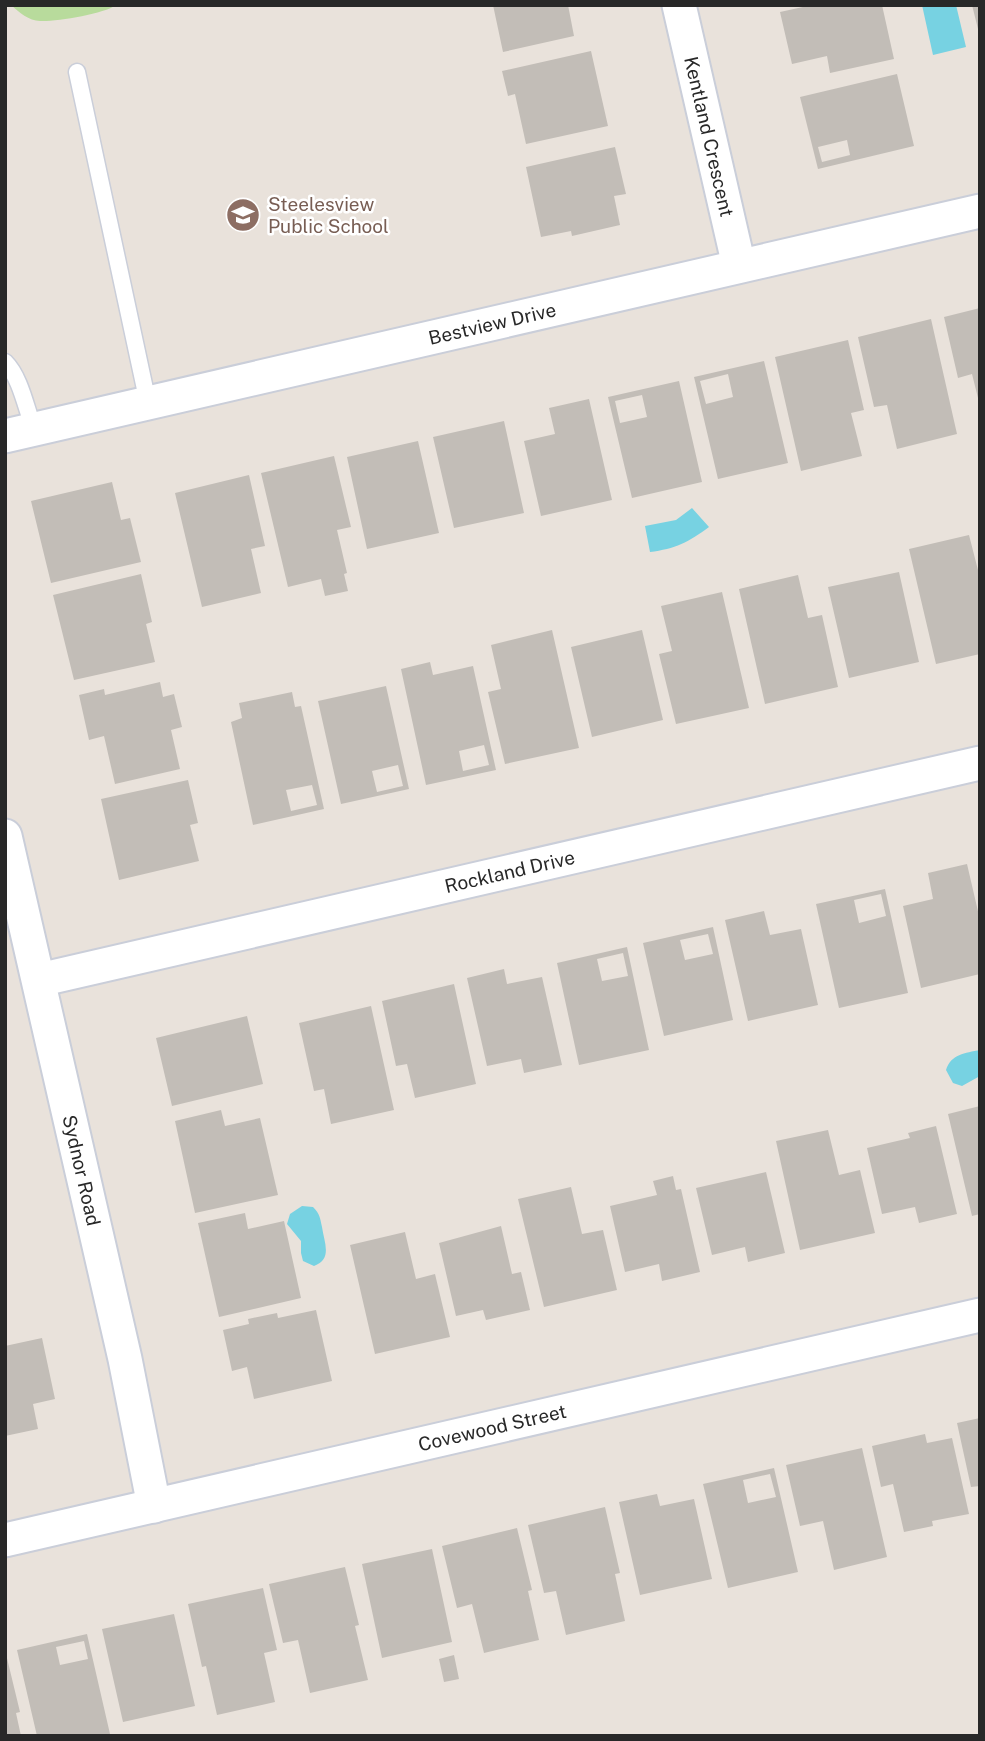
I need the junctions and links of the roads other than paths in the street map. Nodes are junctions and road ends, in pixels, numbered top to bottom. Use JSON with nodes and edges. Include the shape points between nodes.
{"nodes":[{"id":1,"x":679,"y":5,"type":"edge"},
{"id":2,"x":77,"y":72,"type":"dead end"},
{"id":3,"x":980,"y":211,"type":"edge"},
{"id":4,"x":739,"y":266,"type":"junction"},
{"id":5,"x":5,"y":362,"type":"edge"},
{"id":6,"x":148,"y":403,"type":"junction"},
{"id":7,"x":19,"y":433,"type":"edge"},
{"id":8,"x":980,"y":762,"type":"edge"},
{"id":9,"x":5,"y":836,"type":"edge"},
{"id":10,"x":39,"y":980,"type":"junction"},
{"id":11,"x":980,"y":1315,"type":"edge"},
{"id":12,"x":154,"y":1506,"type":"junction"},
{"id":13,"x":5,"y":1540,"type":"edge"}],
"edges":[{"from":1,"to":4,"type":"street","name":"Kentland Crescent"},
{"from":2,"to":6,"type":"lane"},
{"from":3,"to":4,"type":"street","name":"Bestview Drive"},
{"from":4,"to":6,"type":"street","name":"Bestview Drive"},
{"from":5,"to":7,"type":"lane","via":[[17,383]]},
{"from":6,"to":7,"type":"street","name":"Bestview Drive"},
{"from":8,"to":10,"type":"street","name":"Rockland Drive"},
{"from":9,"to":10,"type":"street","name":"Sydnor Road"},
{"from":10,"to":12,"type":"street","name":"Sydnor Road"},
{"from":11,"to":12,"type":"street","name":"Covewood Street"},
{"from":12,"to":13,"type":"street","name":"Covewood Street"}]}
